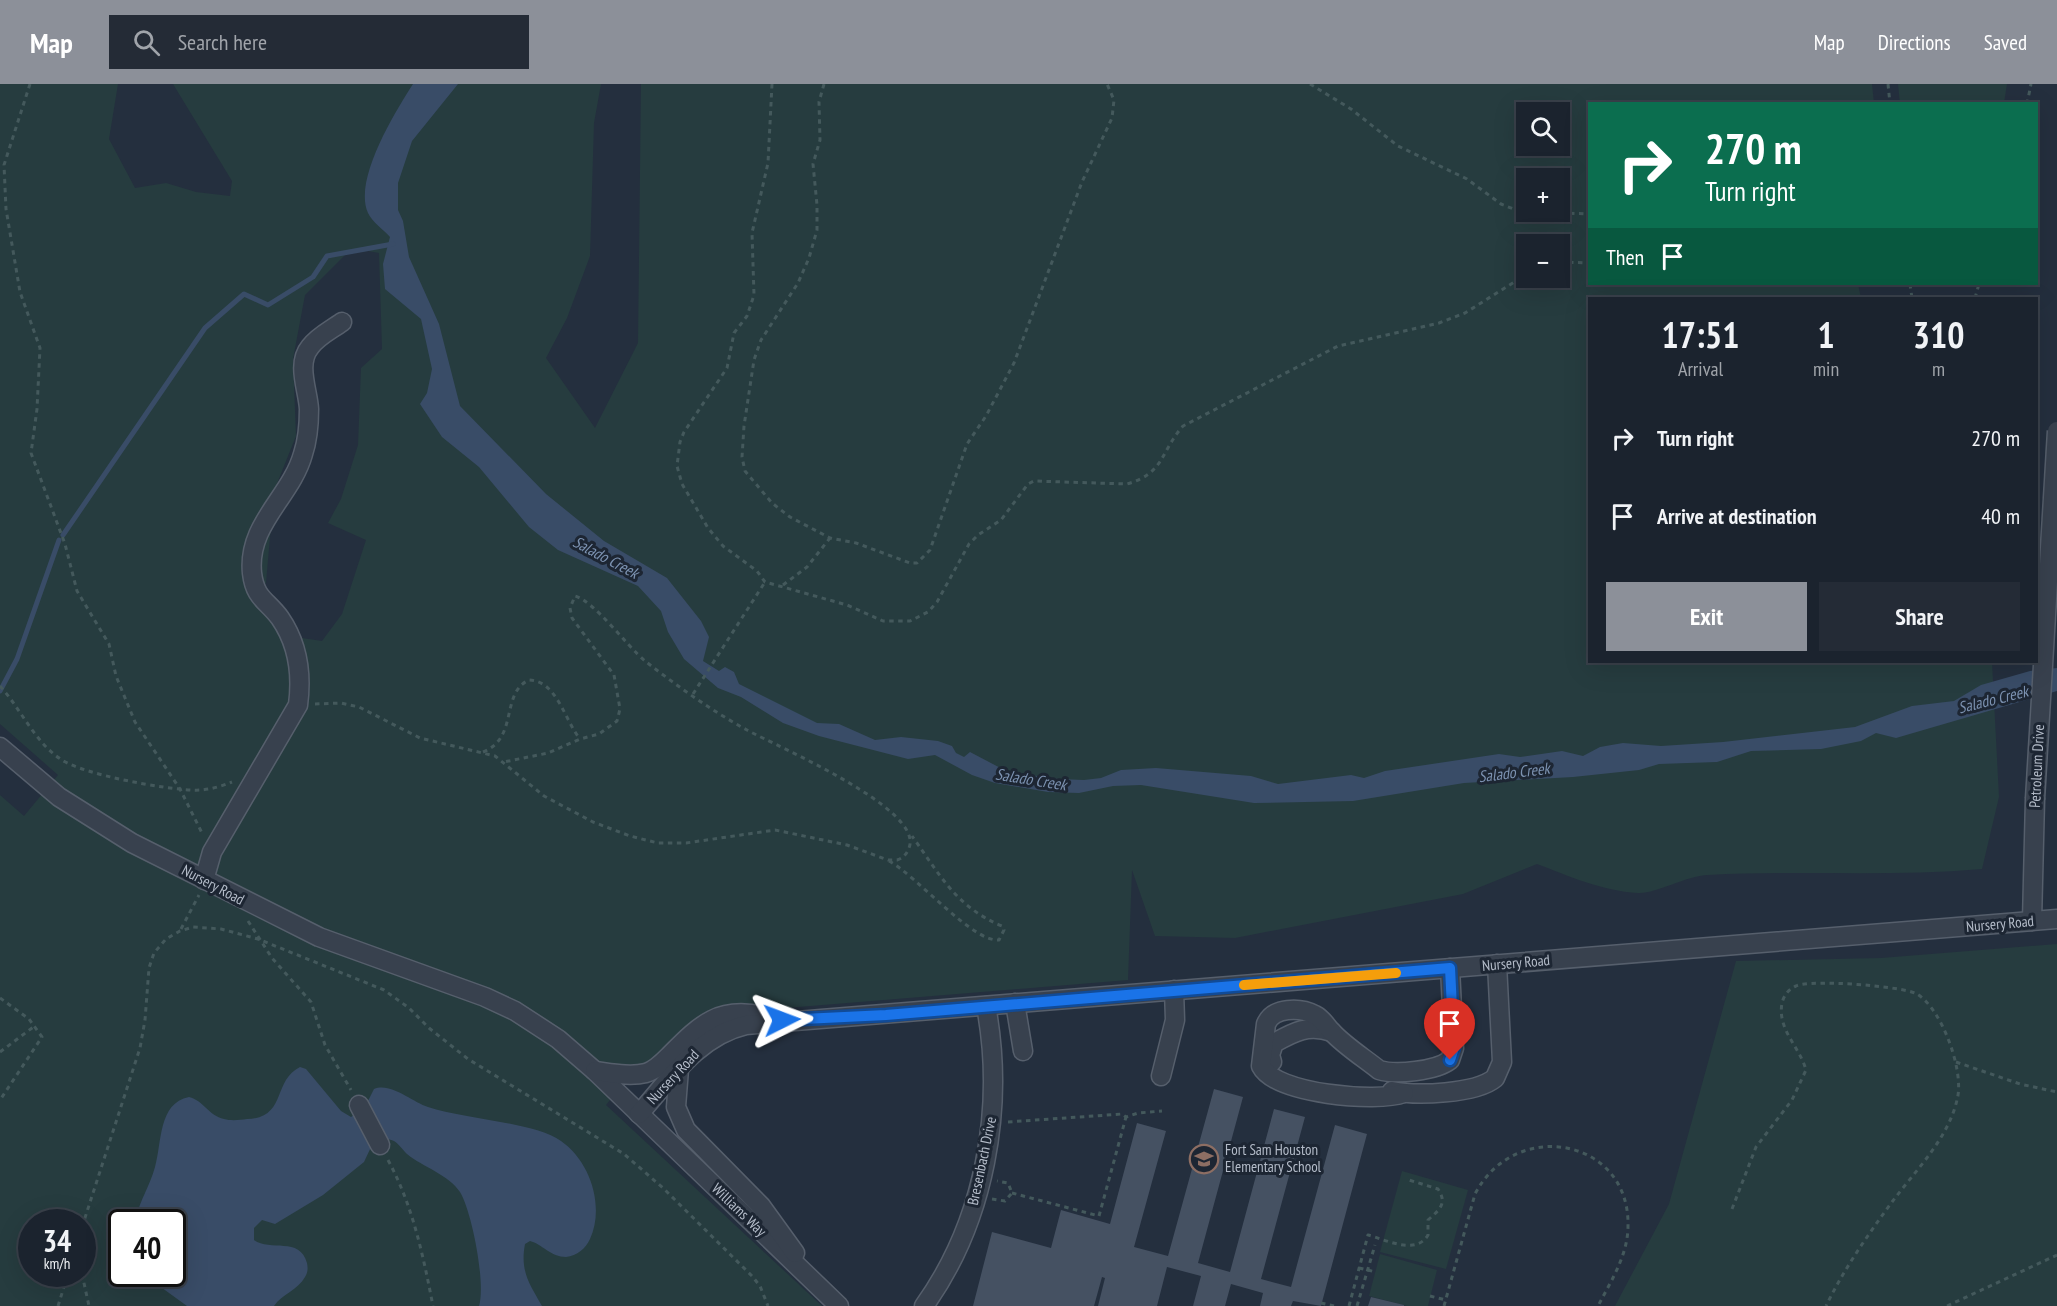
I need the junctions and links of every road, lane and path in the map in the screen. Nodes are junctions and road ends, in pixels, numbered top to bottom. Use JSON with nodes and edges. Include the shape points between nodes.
{"nodes":[{"id":1,"x":30,"y":84,"type":"edge"},
{"id":2,"x":772,"y":84,"type":"edge"},
{"id":3,"x":824,"y":84,"type":"edge"},
{"id":4,"x":1107,"y":84,"type":"edge"},
{"id":5,"x":1310,"y":84,"type":"edge"},
{"id":6,"x":1888,"y":84,"type":"edge"},
{"id":7,"x":2031,"y":84,"type":"edge"},
{"id":8,"x":1890,"y":102,"type":"edge"},
{"id":9,"x":2027,"y":102,"type":"edge"},
{"id":10,"x":1516,"y":210,"type":"edge"},
{"id":11,"x":1570,"y":213,"type":"edge"},
{"id":12,"x":1588,"y":214,"type":"edge"},
{"id":13,"x":1570,"y":262,"type":"edge"},
{"id":14,"x":1588,"y":263,"type":"edge"},
{"id":15,"x":1516,"y":281,"type":"edge"},
{"id":16,"x":342,"y":322,"type":"dead end"},
{"id":17,"x":2057,"y":431,"type":"edge"},
{"id":18,"x":830,"y":538,"type":"junction"},
{"id":19,"x":765,"y":582,"type":"junction"},
{"id":20,"x":783,"y":585,"type":"junction"},
{"id":21,"x":0,"y":686,"type":"edge"},
{"id":22,"x":693,"y":694,"type":"junction"},
{"id":23,"x":298,"y":705,"type":"junction"},
{"id":24,"x":580,"y":739,"type":"junction"},
{"id":25,"x":0,"y":747,"type":"edge"},
{"id":26,"x":482,"y":752,"type":"junction"},
{"id":27,"x":504,"y":762,"type":"junction"},
{"id":28,"x":234,"y":781,"type":"dead end"},
{"id":29,"x":180,"y":789,"type":"junction"},
{"id":30,"x":911,"y":835,"type":"junction"},
{"id":31,"x":212,"y":852,"type":"junction"},
{"id":32,"x":888,"y":860,"type":"junction"},
{"id":33,"x":204,"y":880,"type":"junction"},
{"id":34,"x":234,"y":896,"type":"junction"},
{"id":35,"x":2057,"y":919,"type":"edge"},
{"id":36,"x":2032,"y":921,"type":"junction"},
{"id":37,"x":180,"y":931,"type":"junction"},
{"id":38,"x":258,"y":939,"type":"junction"},
{"id":39,"x":1497,"y":964,"type":"junction"},
{"id":40,"x":1450,"y":968,"type":"junction"},
{"id":41,"x":1174,"y":990,"type":"junction"},
{"id":42,"x":0,"y":998,"type":"edge"},
{"id":43,"x":1015,"y":1003,"type":"junction"},
{"id":44,"x":986,"y":1006,"type":"junction"},
{"id":45,"x":782,"y":1020,"type":"junction"},
{"id":46,"x":36,"y":1026,"type":"junction"},
{"id":47,"x":1332,"y":1032,"type":"junction"},
{"id":48,"x":1023,"y":1050,"type":"dead end"},
{"id":49,"x":0,"y":1052,"type":"edge"},
{"id":50,"x":1956,"y":1062,"type":"junction"},
{"id":51,"x":679,"y":1069,"type":"junction"},
{"id":52,"x":595,"y":1071,"type":"junction"},
{"id":53,"x":1161,"y":1076,"type":"dead end"},
{"id":54,"x":2057,"y":1092,"type":"edge"},
{"id":55,"x":1404,"y":1094,"type":"junction"},
{"id":56,"x":0,"y":1100,"type":"edge"},
{"id":57,"x":359,"y":1105,"type":"joint"},
{"id":58,"x":1162,"y":1111,"type":"dead end"},
{"id":59,"x":639,"y":1114,"type":"junction"},
{"id":60,"x":1126,"y":1117,"type":"junction"},
{"id":61,"x":1006,"y":1122,"type":"dead end"},
{"id":62,"x":380,"y":1145,"type":"joint"},
{"id":63,"x":995,"y":1180,"type":"dead end"},
{"id":64,"x":1409,"y":1180,"type":"dead end"},
{"id":65,"x":1012,"y":1193,"type":"junction"},
{"id":66,"x":990,"y":1198,"type":"dead end"},
{"id":67,"x":88,"y":1209,"type":"edge"},
{"id":68,"x":1732,"y":1209,"type":"dead end"},
{"id":69,"x":1375,"y":1245,"type":"dead end"},
{"id":70,"x":2057,"y":1254,"type":"edge"},
{"id":71,"x":1359,"y":1268,"type":"junction"},
{"id":72,"x":1367,"y":1270,"type":"junction"},
{"id":73,"x":1376,"y":1272,"type":"dead end"},
{"id":74,"x":809,"y":1278,"type":"junction"},
{"id":75,"x":64,"y":1287,"type":"edge"},
{"id":76,"x":85,"y":1287,"type":"edge"},
{"id":77,"x":1430,"y":1296,"type":"dead end"},
{"id":78,"x":1446,"y":1300,"type":"junction"},
{"id":79,"x":1322,"y":1303,"type":"dead end"},
{"id":80,"x":58,"y":1306,"type":"edge"},
{"id":81,"x":89,"y":1306,"type":"edge"},
{"id":82,"x":433,"y":1306,"type":"edge"},
{"id":83,"x":768,"y":1306,"type":"edge"},
{"id":84,"x":839,"y":1306,"type":"edge"},
{"id":85,"x":924,"y":1306,"type":"edge"},
{"id":86,"x":1334,"y":1306,"type":"edge"},
{"id":87,"x":1349,"y":1306,"type":"edge"},
{"id":88,"x":1357,"y":1306,"type":"edge"},
{"id":89,"x":1444,"y":1306,"type":"edge"},
{"id":90,"x":1598,"y":1306,"type":"edge"},
{"id":91,"x":1826,"y":1306,"type":"edge"},
{"id":92,"x":1947,"y":1306,"type":"edge"}],
"edges":[{"from":1,"to":29,"type":"path","via":[[4,165],[6,209],[20,292],[40,348],[31,453],[65,544],[76,591],[109,644],[116,676],[139,730]]},
{"from":2,"to":19,"type":"path","via":[[768,163],[752,232],[754,295],[747,316],[734,333],[727,368],[684,432],[677,466],[682,484],[708,528]]},
{"from":3,"to":18,"type":"path","via":[[819,102],[820,140],[813,164],[817,230],[798,283],[766,331],[754,360],[742,457],[745,471],[772,503]]},
{"from":4,"to":18,"type":"path","via":[[1114,100],[1112,118],[1082,182],[1014,363],[963,454],[930,550],[910,563]]},
{"from":5,"to":10,"type":"path","via":[[1351,109],[1398,146],[1467,179]]},
{"from":6,"to":8,"type":"path"},
{"from":7,"to":9,"type":"path"},
{"from":11,"to":12,"type":"path"},
{"from":13,"to":14,"type":"path"},
{"from":15,"to":20,"type":"path","via":[[1466,313],[1439,323],[1338,346],[1183,426],[1156,469],[1142,479],[1127,484],[1028,484],[1001,520],[969,544],[937,602],[918,618],[902,623],[883,621]]},
{"from":16,"to":23,"type":"street","via":[[308,349],[304,374],[309,429],[303,456],[266,516],[252,560],[254,587],[279,617],[298,660]]},
{"from":17,"to":36,"type":"street","name":"Petroleum Drive","bridge":true,"via":[[2035,800]]},
{"from":18,"to":20,"type":"path","via":[[807,567]]},
{"from":19,"to":20,"type":"path"},
{"from":19,"to":22,"type":"path"},
{"from":21,"to":29,"type":"path","via":[[61,760],[124,779]]},
{"from":22,"to":24,"type":"path","via":[[645,660],[589,603],[575,596],[570,608],[572,618],[610,666],[618,686],[620,709],[611,727]]},
{"from":22,"to":30,"type":"path","via":[[723,717],[847,781],[905,824]]},
{"from":23,"to":26,"type":"path","via":[[341,703],[358,707],[420,738]]},
{"from":23,"to":31,"type":"street"},
{"from":24,"to":26,"type":"path","via":[[552,690],[529,680],[517,688],[504,734]]},
{"from":24,"to":27,"type":"path","via":[[548,753]]},
{"from":25,"to":33,"type":"street","name":"Nursery Road","via":[[59,797],[132,843]]},
{"from":26,"to":27,"type":"path"},
{"from":27,"to":32,"type":"path","via":[[544,796],[630,836],[658,843],[686,843],[775,830],[848,845]]},
{"from":28,"to":29,"type":"path","via":[[205,790]]},
{"from":29,"to":31,"type":"path"},
{"from":30,"to":32,"type":"path","via":[[909,851],[903,858]]},
{"from":30,"to":32,"type":"path","via":[[970,910],[1002,926],[999,940],[973,930],[904,869]]},
{"from":31,"to":33,"type":"street"},
{"from":33,"to":34,"type":"street","name":"Nursery Road"},
{"from":33,"to":37,"type":"path"},
{"from":34,"to":38,"type":"path"},
{"from":34,"to":52,"type":"street","name":"Nursery Road","via":[[319,937],[485,996],[558,1039]]},
{"from":35,"to":36,"type":"street","name":"Nursery Road"},
{"from":36,"to":39,"type":"street","name":"Nursery Road"},
{"from":37,"to":38,"type":"path","via":[[193,927],[221,929]]},
{"from":37,"to":67,"type":"path","via":[[154,953],[149,968],[140,1048]]},
{"from":38,"to":57,"type":"path","via":[[311,1002],[325,1045]]},
{"from":38,"to":83,"type":"path","via":[[384,990],[468,1059],[624,1154],[752,1276]]},
{"from":39,"to":40,"type":"street","name":"Nursery Road"},
{"from":39,"to":55,"type":"street","via":[[1502,1062],[1495,1078],[1473,1089]]},
{"from":40,"to":41,"type":"street","name":"Nursery Road"},
{"from":40,"to":47,"type":"street","via":[[1454,1048],[1445,1064],[1379,1070]]},
{"from":41,"to":43,"type":"street","name":"Nursery Road"},
{"from":41,"to":53,"type":"street","via":[[1175,1020]]},
{"from":42,"to":46,"type":"path"},
{"from":43,"to":44,"type":"street","name":"Nursery Road"},
{"from":43,"to":48,"type":"street"},
{"from":44,"to":45,"type":"street","name":"Nursery Road"},
{"from":44,"to":85,"type":"street","name":"Bresenbach Drive","via":[[993,1083],[988,1146],[974,1206],[945,1272]]},
{"from":45,"to":51,"type":"street","name":"Nursery Road","via":[[746,1025],[716,1035]]},
{"from":45,"to":52,"type":"street","via":[[728,1012],[701,1026],[651,1071]]},
{"from":46,"to":49,"type":"path"},
{"from":46,"to":56,"type":"path","via":[[42,1037],[40,1043]]},
{"from":47,"to":55,"type":"street","via":[[1299,1030],[1274,1043],[1271,1060],[1284,1072],[1314,1081]]},
{"from":47,"to":55,"type":"street","via":[[1310,1013],[1273,1014],[1266,1024],[1263,1071],[1272,1079],[1310,1090],[1377,1099]]},
{"from":50,"to":54,"type":"path"},
{"from":50,"to":68,"type":"path","via":[[1931,1007],[1914,992],[1825,982],[1795,986],[1784,998],[1782,1013],[1788,1037],[1804,1063],[1803,1078],[1792,1100],[1755,1147]]},
{"from":50,"to":91,"type":"path","via":[[1958,1097],[1947,1126],[1844,1270]]},
{"from":51,"to":59,"type":"street","name":"Nursery Road"},
{"from":51,"to":74,"type":"street","via":[[676,1107],[686,1130],[761,1206]]},
{"from":52,"to":59,"type":"street","name":"Nursery Road"},
{"from":57,"to":62,"type":"street"},
{"from":58,"to":60,"type":"path"},
{"from":59,"to":74,"type":"street","name":"Williams Way"},
{"from":60,"to":61,"type":"path","via":[[1122,1114]]},
{"from":60,"to":65,"type":"path","via":[[1099,1216]]},
{"from":62,"to":82,"type":"path","via":[[405,1191]]},
{"from":63,"to":65,"type":"path","via":[[1008,1183]]},
{"from":64,"to":71,"type":"path","via":[[1434,1186],[1443,1199],[1439,1212],[1428,1220],[1426,1239],[1409,1246],[1368,1234]]},
{"from":65,"to":66,"type":"path","via":[[1005,1201]]},
{"from":69,"to":72,"type":"path"},
{"from":70,"to":92,"type":"path"},
{"from":71,"to":72,"type":"path"},
{"from":71,"to":87,"type":"path"},
{"from":72,"to":73,"type":"path"},
{"from":72,"to":88,"type":"path"},
{"from":74,"to":84,"type":"street","name":"Williams Way"},
{"from":75,"to":80,"type":"path"},
{"from":76,"to":81,"type":"path"},
{"from":77,"to":78,"type":"path"},
{"from":78,"to":89,"type":"path"},
{"from":78,"to":90,"type":"path","via":[[1481,1182],[1513,1154],[1532,1147],[1561,1146],[1587,1155],[1610,1174],[1628,1213],[1623,1253]]},
{"from":79,"to":86,"type":"path"}]}
